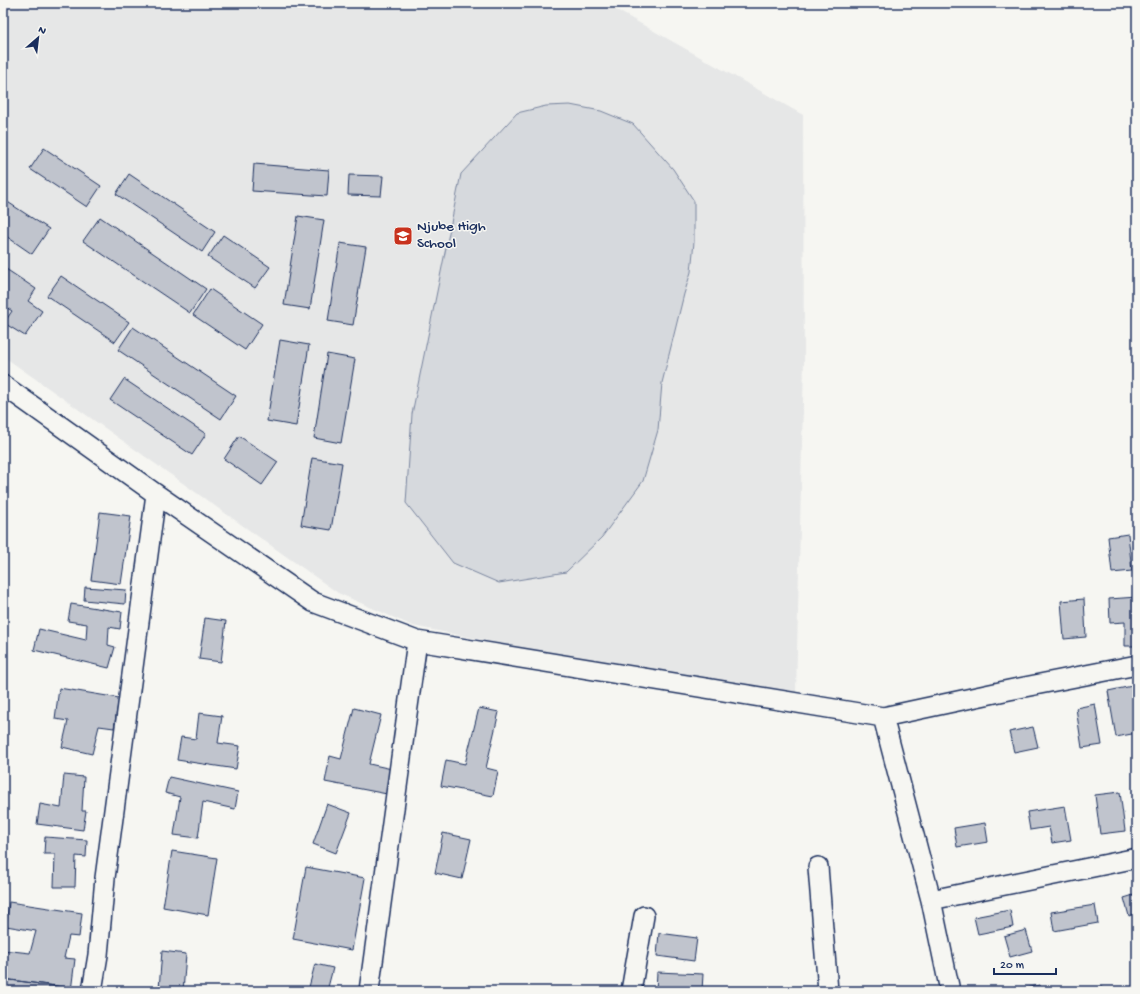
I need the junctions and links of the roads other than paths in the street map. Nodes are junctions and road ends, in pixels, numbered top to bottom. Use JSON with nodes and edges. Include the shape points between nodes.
{"nodes":[{"id":1,"x":3,"y":385,"type":"edge"},
{"id":2,"x":156,"y":494,"type":"junction"},
{"id":3,"x":417,"y":641,"type":"junction"},
{"id":4,"x":1137,"y":665,"type":"edge"},
{"id":5,"x":883,"y":717,"type":"junction"},
{"id":6,"x":1137,"y":858,"type":"edge"},
{"id":7,"x":818,"y":867,"type":"dead end"},
{"id":8,"x":931,"y":900,"type":"junction"},
{"id":9,"x":644,"y":916,"type":"dead end"},
{"id":10,"x":92,"y":991,"type":"edge"},
{"id":11,"x":369,"y":991,"type":"edge"},
{"id":12,"x":631,"y":991,"type":"edge"},
{"id":13,"x":828,"y":991,"type":"edge"},
{"id":14,"x":950,"y":991,"type":"edge"}],
"edges":[{"from":1,"to":2,"type":"street"},
{"from":2,"to":3,"type":"street","via":[[313,602]]},
{"from":2,"to":10,"type":"street"},
{"from":3,"to":5,"type":"street"},
{"from":3,"to":11,"type":"street"},
{"from":4,"to":5,"type":"street"},
{"from":5,"to":8,"type":"street"},
{"from":6,"to":8,"type":"street"},
{"from":7,"to":13,"type":"street"},
{"from":8,"to":14,"type":"street"},
{"from":9,"to":12,"type":"street"}]}
